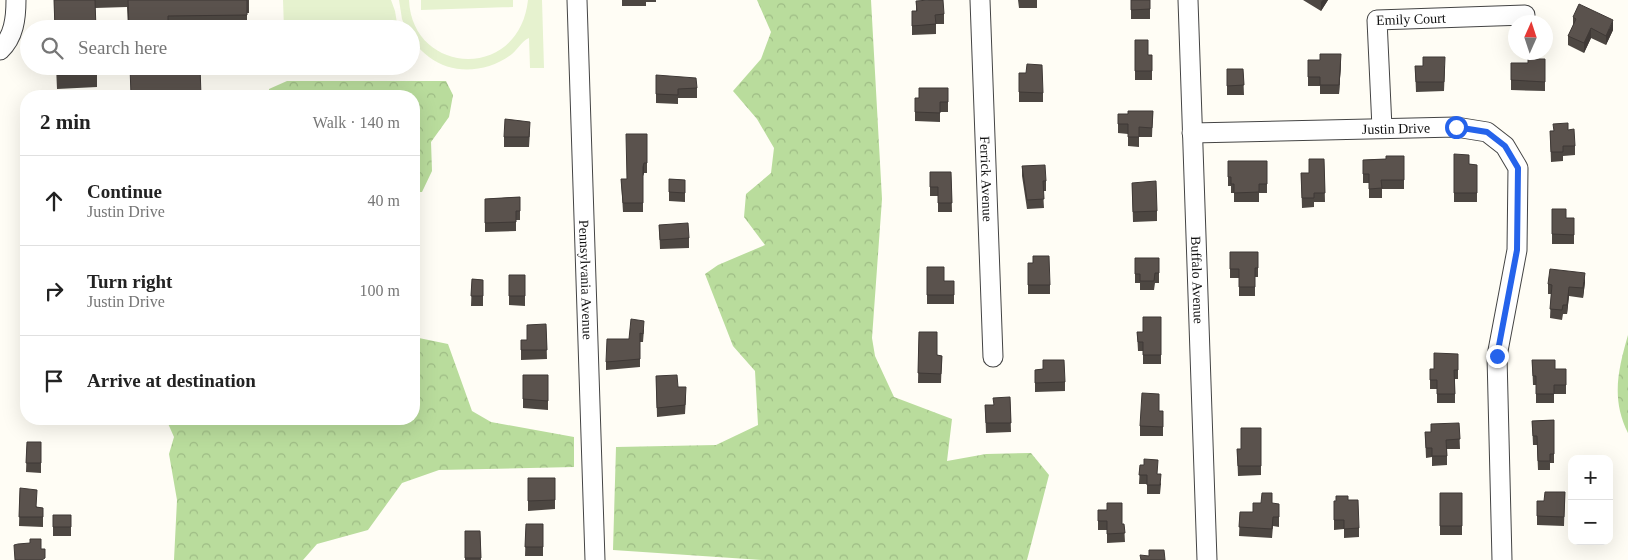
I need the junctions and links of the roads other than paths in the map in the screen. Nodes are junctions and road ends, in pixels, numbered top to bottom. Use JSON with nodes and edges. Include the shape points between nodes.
{"nodes":[{"id":1,"x":16,"y":0,"type":"edge"},
{"id":2,"x":577,"y":0,"type":"edge"},
{"id":3,"x":980,"y":0,"type":"edge"},
{"id":4,"x":1188,"y":0,"type":"edge"},
{"id":5,"x":1508,"y":16,"type":"edge"},
{"id":6,"x":0,"y":50,"type":"edge"},
{"id":7,"x":1382,"y":128,"type":"junction"},
{"id":8,"x":1192,"y":133,"type":"junction"},
{"id":9,"x":992,"y":357,"type":"dead end"},
{"id":10,"x":595,"y":560,"type":"edge"},
{"id":11,"x":1207,"y":560,"type":"edge"},
{"id":12,"x":1502,"y":560,"type":"edge"}],
"edges":[{"from":1,"to":6,"type":"street","via":[[14,26]]},
{"from":2,"to":10,"type":"street","name":"Pennsylvania Avenue"},
{"from":3,"to":9,"type":"street","name":"Ferrick Avenue"},
{"from":4,"to":8,"type":"street","name":"Buffalo Avenue"},
{"from":5,"to":7,"type":"street","name":"Emily Court","via":[[1377,20]]},
{"from":7,"to":8,"type":"street","name":"Justin Drive"},
{"from":7,"to":12,"type":"street","name":"Justin Drive","via":[[1456,127],[1487,132],[1505,146],[1518,168],[1517,250],[1497,356]]},
{"from":8,"to":11,"type":"street","name":"Buffalo Avenue"}]}
